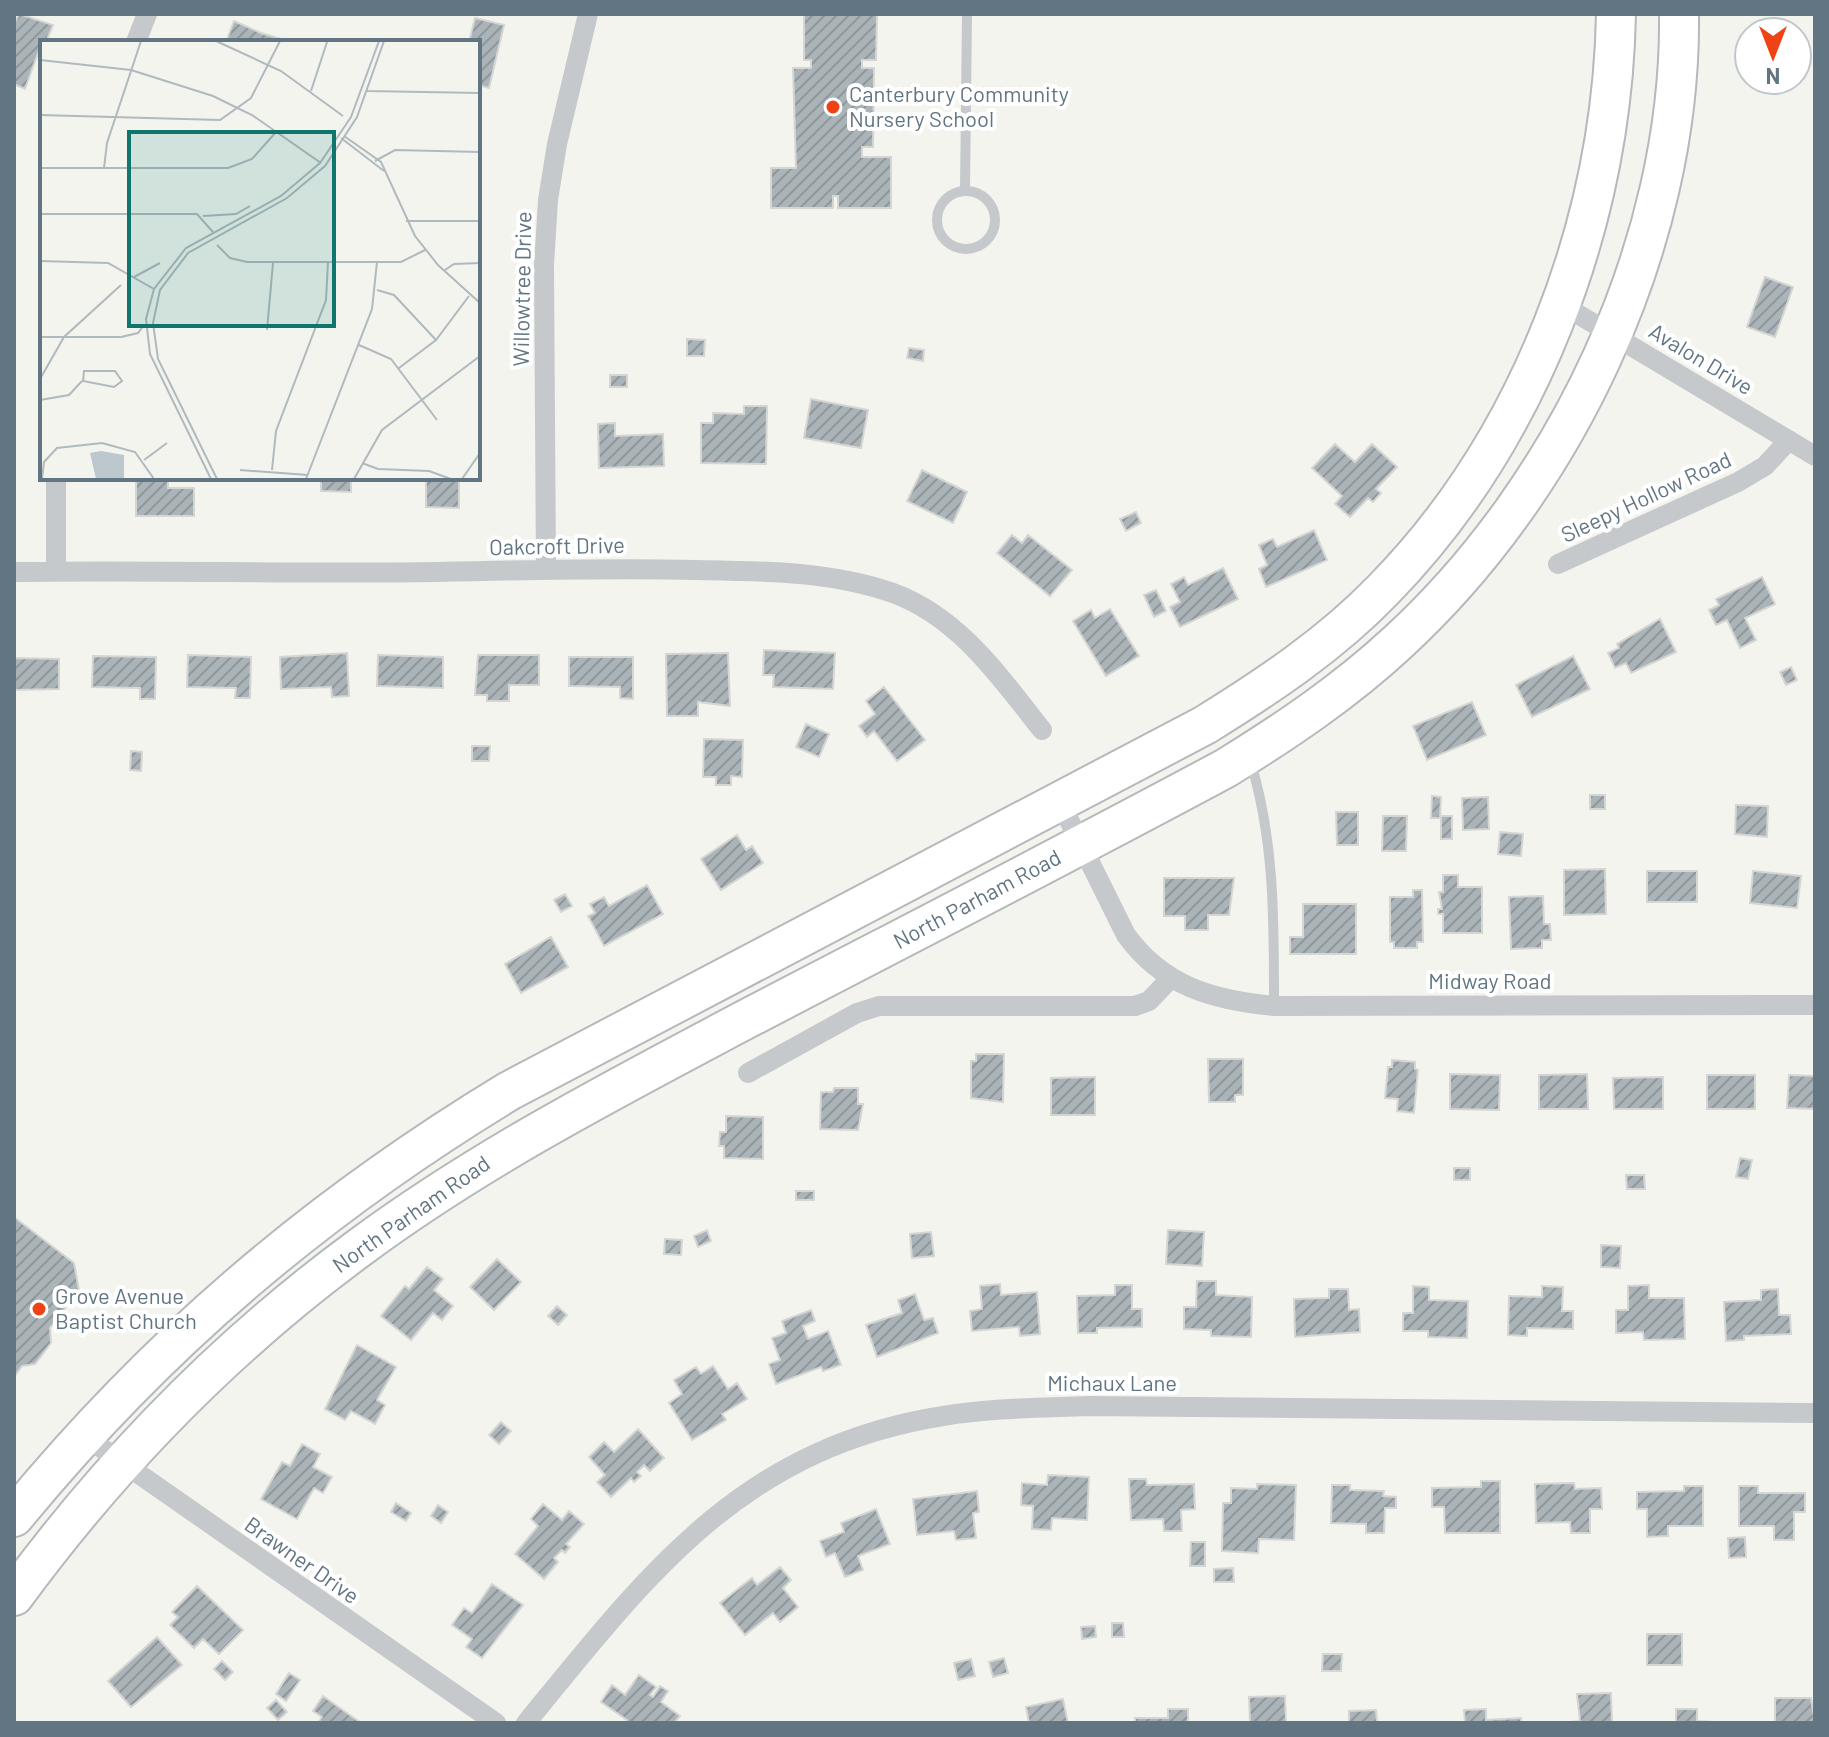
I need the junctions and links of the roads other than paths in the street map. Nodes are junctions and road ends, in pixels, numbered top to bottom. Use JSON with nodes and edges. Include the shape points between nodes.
{"nodes":[{"id":1,"x":147,"y":14,"type":"edge"},
{"id":2,"x":588,"y":14,"type":"edge"},
{"id":3,"x":967,"y":14,"type":"edge"},
{"id":4,"x":1616,"y":14,"type":"edge"},
{"id":5,"x":1679,"y":14,"type":"edge"},
{"id":6,"x":1699,"y":14,"type":"edge"},
{"id":7,"x":137,"y":40,"type":"edge"},
{"id":8,"x":1676,"y":68,"type":"junction"},
{"id":9,"x":965,"y":190,"type":"junction"},
{"id":10,"x":1561,"y":304,"type":"junction"},
{"id":11,"x":1612,"y":333,"type":"junction"},
{"id":12,"x":1789,"y":440,"type":"junction"},
{"id":13,"x":1815,"y":456,"type":"edge"},
{"id":14,"x":56,"y":480,"type":"edge"},
{"id":15,"x":1558,"y":564,"type":"dead end"},
{"id":16,"x":546,"y":570,"type":"junction"},
{"id":17,"x":56,"y":571,"type":"junction"},
{"id":18,"x":14,"y":572,"type":"edge"},
{"id":19,"x":1042,"y":730,"type":"dead end"},
{"id":20,"x":1249,"y":754,"type":"junction"},
{"id":21,"x":1060,"y":802,"type":"junction"},
{"id":22,"x":1081,"y":845,"type":"junction"},
{"id":23,"x":1170,"y":979,"type":"junction"},
{"id":24,"x":1815,"y":1005,"type":"edge"},
{"id":25,"x":1274,"y":1006,"type":"junction"},
{"id":26,"x":748,"y":1073,"type":"dead end"},
{"id":27,"x":1815,"y":1413,"type":"edge"},
{"id":28,"x":83,"y":1435,"type":"junction"},
{"id":29,"x":122,"y":1462,"type":"junction"},
{"id":30,"x":14,"y":1517,"type":"edge"},
{"id":31,"x":14,"y":1596,"type":"edge"},
{"id":32,"x":496,"y":1723,"type":"edge"},
{"id":33,"x":526,"y":1723,"type":"edge"}],
"edges":[{"from":1,"to":7,"type":"street"},
{"from":2,"to":16,"type":"street","name":"Willowtree Drive","via":[[548,200]]},
{"from":3,"to":9,"type":"lane"},
{"from":4,"to":10,"type":"highway","via":[[1601,161]]},
{"from":5,"to":8,"type":"highway","name":"North Parham Road"},
{"from":6,"to":8,"type":"highway"},
{"from":8,"to":11,"type":"highway","name":"North Parham Road","via":[[1658,189]]},
{"from":9,"to":9,"type":"lane","via":[[939,206],[935,221],[940,236],[952,247],[967,250],[982,246],[996,219],[991,204]]},
{"from":10,"to":11,"type":"street","name":"Avalon Drive"},
{"from":10,"to":21,"type":"highway","via":[[1511,414],[1422,546],[1383,590],[1256,693]]},
{"from":11,"to":12,"type":"street","name":"Avalon Drive"},
{"from":11,"to":20,"type":"highway","name":"North Parham Road","via":[[1543,468],[1458,581],[1361,675]]},
{"from":12,"to":13,"type":"street","name":"Avalon Drive"},
{"from":12,"to":15,"type":"street","name":"Sleepy Hollow Road","via":[[1765,466],[1738,482]]},
{"from":14,"to":17,"type":"street"},
{"from":16,"to":17,"type":"street","name":"Oakcroft Drive"},
{"from":16,"to":19,"type":"street","name":"Oakcroft Drive","via":[[779,571],[893,593],[959,633]]},
{"from":17,"to":18,"type":"street","name":"Oakcroft Drive"},
{"from":20,"to":22,"type":"highway","name":"North Parham Road"},
{"from":20,"to":25,"type":"lane","via":[[1271,868]]},
{"from":21,"to":22,"type":"street","name":"Midway Road"},
{"from":21,"to":28,"type":"highway","via":[[509,1091],[421,1144],[228,1292]]},
{"from":22,"to":23,"type":"street","name":"Midway Road","via":[[1126,935]]},
{"from":22,"to":29,"type":"highway","name":"North Parham Road","via":[[475,1167],[357,1249],[283,1309]]},
{"from":23,"to":25,"type":"street","name":"Midway Road","via":[[1228,1001]]},
{"from":23,"to":26,"type":"street","via":[[1149,1001],[1135,1006],[879,1006]]},
{"from":24,"to":25,"type":"street","name":"Midway Road"},
{"from":27,"to":33,"type":"street","name":"Michaux Lane","via":[[1088,1406],[957,1414],[881,1429],[780,1471],[705,1522],[627,1601]]},
{"from":28,"to":29,"type":"street","name":"Brawner Drive"},
{"from":28,"to":30,"type":"highway"},
{"from":29,"to":31,"type":"highway","name":"North Parham Road"},
{"from":29,"to":32,"type":"street","name":"Brawner Drive"}]}
